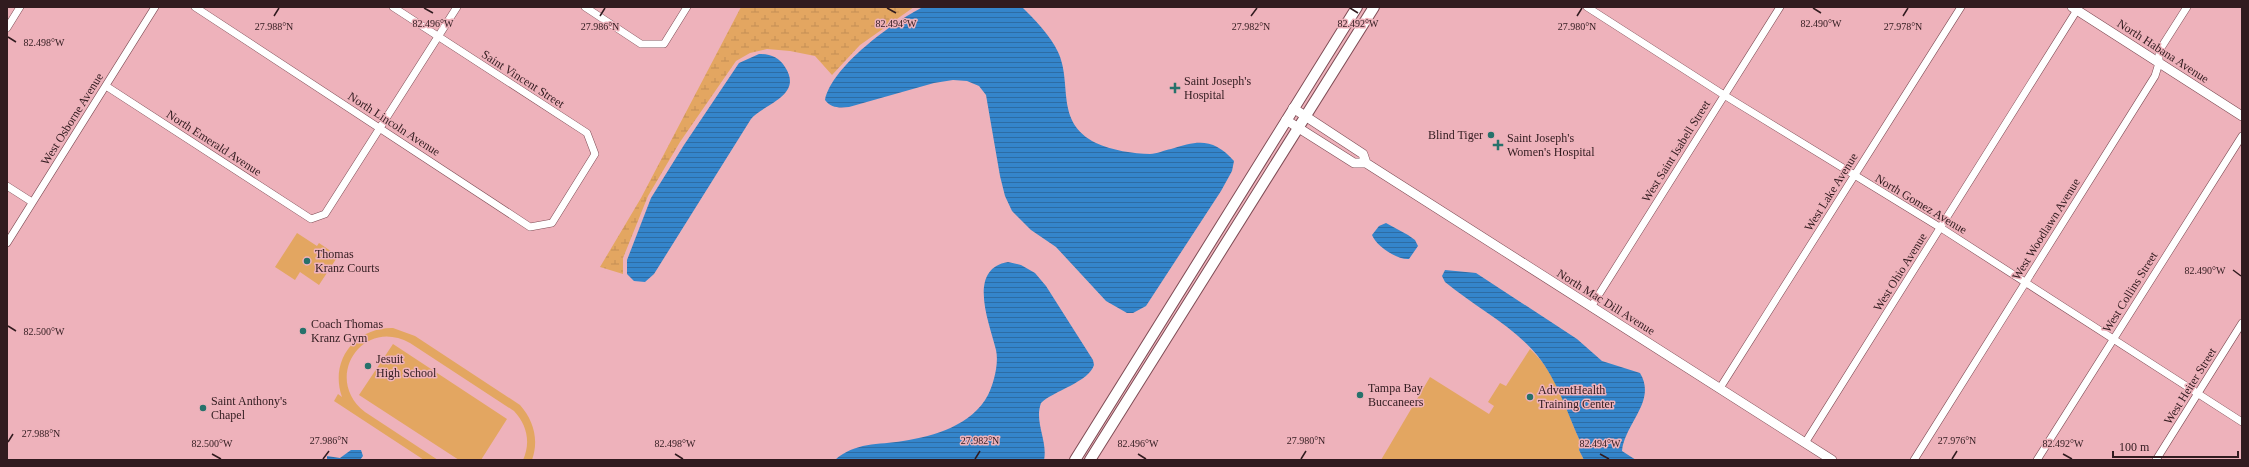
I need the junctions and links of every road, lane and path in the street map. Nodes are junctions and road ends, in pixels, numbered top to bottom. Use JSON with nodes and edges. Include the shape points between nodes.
{"nodes":[{"id":1,"x":20,"y":7,"type":"edge"},
{"id":2,"x":155,"y":7,"type":"edge"},
{"id":3,"x":195,"y":7,"type":"edge"},
{"id":4,"x":393,"y":7,"type":"edge"},
{"id":5,"x":457,"y":7,"type":"edge"},
{"id":6,"x":585,"y":7,"type":"edge"},
{"id":7,"x":1357,"y":7,"type":"edge"},
{"id":8,"x":1374,"y":7,"type":"edge"},
{"id":9,"x":1587,"y":7,"type":"edge"},
{"id":10,"x":1780,"y":7,"type":"edge"},
{"id":11,"x":1961,"y":7,"type":"edge"},
{"id":12,"x":2187,"y":7,"type":"edge"},
{"id":13,"x":2074,"y":9,"type":"edge"},
{"id":14,"x":685,"y":10,"type":"edge"},
{"id":15,"x":7,"y":28,"type":"edge"},
{"id":16,"x":438,"y":37,"type":"junction"},
{"id":17,"x":2159,"y":63,"type":"junction"},
{"id":18,"x":106,"y":86,"type":"junction"},
{"id":19,"x":1724,"y":95,"type":"junction"},
{"id":20,"x":1293,"y":108,"type":"junction"},
{"id":21,"x":1305,"y":116,"type":"junction"},
{"id":22,"x":2242,"y":116,"type":"edge"},
{"id":23,"x":1286,"y":120,"type":"junction"},
{"id":24,"x":1298,"y":127,"type":"junction"},
{"id":25,"x":380,"y":128,"type":"junction"},
{"id":26,"x":2242,"y":136,"type":"edge"},
{"id":27,"x":1366,"y":163,"type":"junction"},
{"id":28,"x":1854,"y":175,"type":"junction"},
{"id":29,"x":7,"y":186,"type":"edge"},
{"id":30,"x":571,"y":190,"type":"joint"},
{"id":31,"x":32,"y":202,"type":"junction"},
{"id":32,"x":1941,"y":228,"type":"junction"},
{"id":33,"x":7,"y":243,"type":"edge"},
{"id":34,"x":2026,"y":282,"type":"junction"},
{"id":35,"x":1591,"y":307,"type":"junction"},
{"id":36,"x":2242,"y":323,"type":"edge"},
{"id":37,"x":2113,"y":339,"type":"junction"},
{"id":38,"x":1720,"y":388,"type":"junction"},
{"id":39,"x":2198,"y":393,"type":"junction"},
{"id":40,"x":2242,"y":422,"type":"edge"},
{"id":41,"x":1805,"y":443,"type":"junction"},
{"id":42,"x":1075,"y":460,"type":"edge"},
{"id":43,"x":1090,"y":460,"type":"edge"},
{"id":44,"x":1832,"y":460,"type":"edge"},
{"id":45,"x":1914,"y":460,"type":"edge"},
{"id":46,"x":2038,"y":460,"type":"edge"},
{"id":47,"x":2156,"y":460,"type":"edge"}],
"edges":[{"from":1,"to":15,"type":"street"},
{"from":2,"to":18,"type":"street","name":"West Osborne Avenue"},
{"from":3,"to":25,"type":"street","name":"North Lincoln Avenue"},
{"from":4,"to":16,"type":"street","name":"Saint Vincent Street"},
{"from":5,"to":16,"type":"street"},
{"from":6,"to":14,"type":"street","via":[[641,44],[664,44]]},
{"from":7,"to":20,"type":"main road"},
{"from":8,"to":21,"type":"main road"},
{"from":9,"to":19,"type":"street","name":"North Gomez Avenue"},
{"from":10,"to":19,"type":"street","name":"West Saint Isabell Street"},
{"from":11,"to":28,"type":"street","name":"West Lake Avenue"},
{"from":12,"to":17,"type":"street","name":"West Woodlawn Avenue","via":[[2159,51]]},
{"from":13,"to":17,"type":"street","name":"North Habana Avenue"},
{"from":13,"to":32,"type":"street","name":"West Ohio Avenue"},
{"from":16,"to":25,"type":"street"},
{"from":16,"to":30,"type":"street","name":"Saint Vincent Street","via":[[586,133],[595,154]]},
{"from":17,"to":22,"type":"street","name":"North Habana Avenue"},
{"from":17,"to":34,"type":"street","name":"West Woodlawn Avenue","via":[[2155,76]]},
{"from":18,"to":25,"type":"street","name":"North Emerald Avenue","via":[[311,219],[324,214]]},
{"from":18,"to":31,"type":"street","name":"West Osborne Avenue"},
{"from":19,"to":28,"type":"street","name":"North Gomez Avenue"},
{"from":19,"to":35,"type":"street","name":"West Saint Isabell Street"},
{"from":20,"to":21,"type":"street","name":"North Mac Dill Avenue"},
{"from":20,"to":23,"type":"main road"},
{"from":21,"to":24,"type":"main road"},
{"from":21,"to":27,"type":"street","name":"North Mac Dill Avenue","via":[[1364,154]]},
{"from":23,"to":24,"type":"street","name":"North Mac Dill Avenue"},
{"from":23,"to":42,"type":"main road"},
{"from":24,"to":27,"type":"street","name":"North Mac Dill Avenue","via":[[1354,164]]},
{"from":24,"to":43,"type":"main road"},
{"from":25,"to":30,"type":"street","name":"North Lincoln Avenue","via":[[530,227],[552,223]]},
{"from":26,"to":37,"type":"street","name":"West Collins Street"},
{"from":27,"to":35,"type":"street","name":"North Mac Dill Avenue"},
{"from":28,"to":32,"type":"street","name":"North Gomez Avenue"},
{"from":28,"to":38,"type":"street","name":"West Lake Avenue"},
{"from":29,"to":31,"type":"street"},
{"from":31,"to":33,"type":"street","name":"West Osborne Avenue"},
{"from":32,"to":34,"type":"street","name":"North Gomez Avenue"},
{"from":32,"to":41,"type":"street","name":"West Ohio Avenue"},
{"from":34,"to":37,"type":"street","name":"North Gomez Avenue"},
{"from":34,"to":45,"type":"street","name":"West Woodlawn Avenue"},
{"from":35,"to":38,"type":"street","name":"North Mac Dill Avenue"},
{"from":36,"to":39,"type":"street","name":"West Heiter Street"},
{"from":37,"to":39,"type":"street","name":"North Gomez Avenue"},
{"from":37,"to":46,"type":"street","name":"West Collins Street"},
{"from":38,"to":41,"type":"street","name":"North Mac Dill Avenue"},
{"from":39,"to":40,"type":"street","name":"North Gomez Avenue"},
{"from":39,"to":47,"type":"street","name":"West Heiter Street"},
{"from":41,"to":44,"type":"street","name":"North Mac Dill Avenue"}]}
